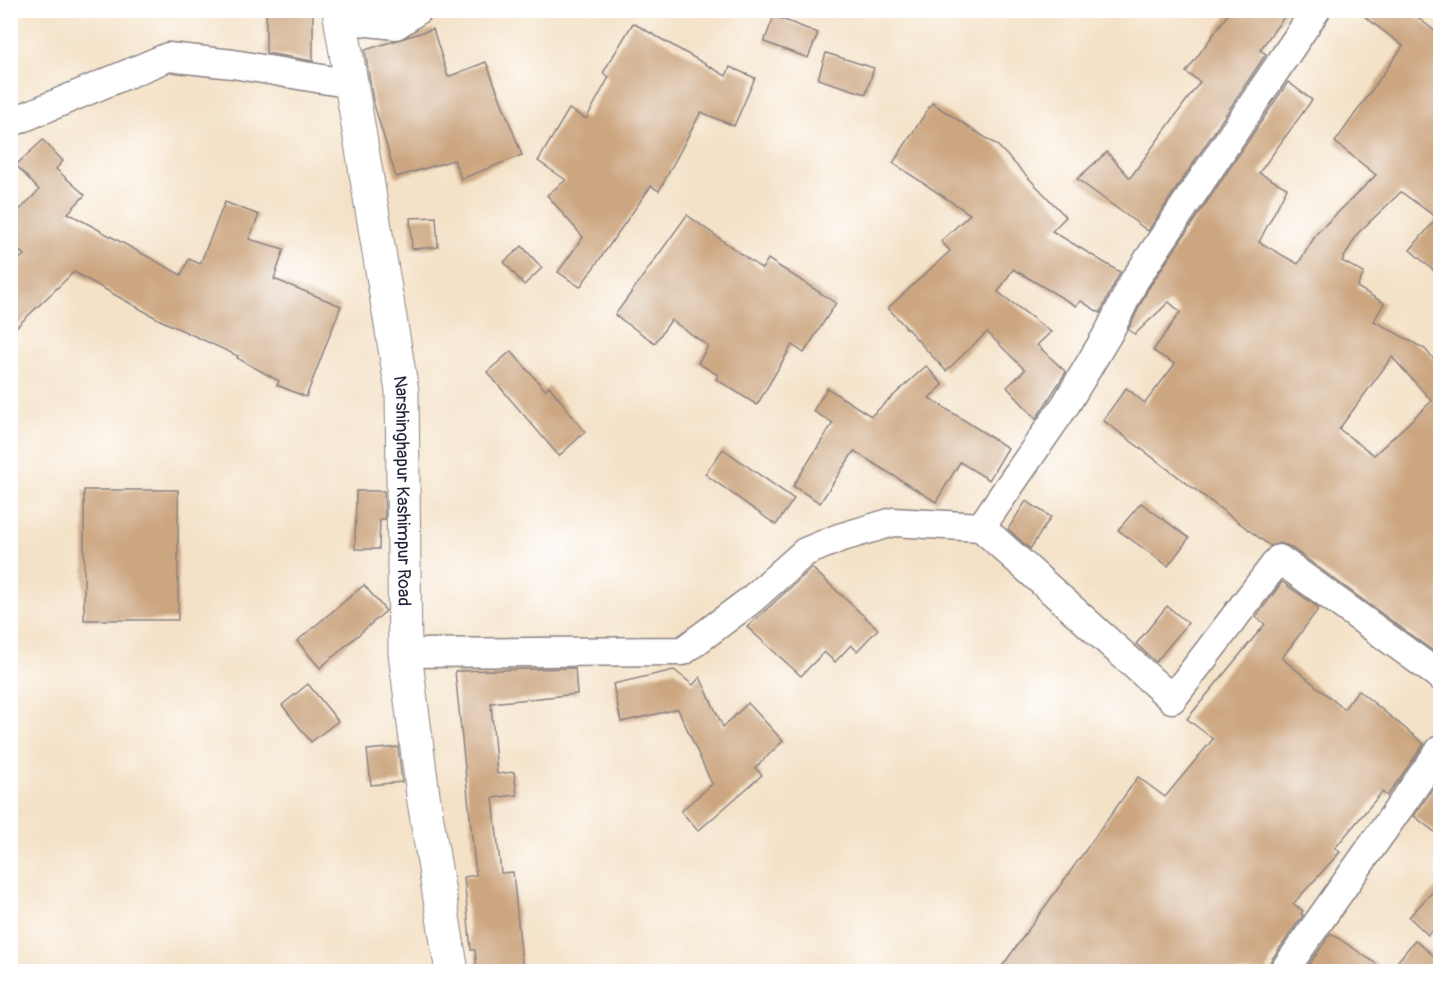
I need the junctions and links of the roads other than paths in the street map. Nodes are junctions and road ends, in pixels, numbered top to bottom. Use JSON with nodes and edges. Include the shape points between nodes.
{"nodes":[{"id":1,"x":418,"y":10,"type":"edge"},
{"id":2,"x":1316,"y":10,"type":"edge"},
{"id":3,"x":340,"y":15,"type":"edge"},
{"id":4,"x":352,"y":84,"type":"junction"},
{"id":5,"x":10,"y":123,"type":"edge"},
{"id":6,"x":981,"y":527,"type":"junction"},
{"id":7,"x":405,"y":653,"type":"junction"},
{"id":8,"x":1440,"y":676,"type":"edge"},
{"id":9,"x":1440,"y":750,"type":"edge"},
{"id":10,"x":452,"y":972,"type":"edge"},
{"id":11,"x":1283,"y":972,"type":"edge"}],
"edges":[{"from":1,"to":3,"type":"street","via":[[396,25]]},
{"from":2,"to":6,"type":"street","via":[[1140,272],[1066,404]]},
{"from":3,"to":4,"type":"street","name":"Narshinghapur Kashimpur Road"},
{"from":4,"to":5,"type":"street","via":[[168,57]]},
{"from":4,"to":7,"type":"street","name":"Narshinghapur Kashimpur Road","via":[[402,391]]},
{"from":6,"to":7,"type":"street","via":[[893,522],[805,552],[751,600],[683,651]]},
{"from":6,"to":8,"type":"street","via":[[1173,699],[1279,559]]},
{"from":7,"to":10,"type":"street","name":"Narshinghapur Kashimpur Road"},
{"from":9,"to":11,"type":"street"}]}
